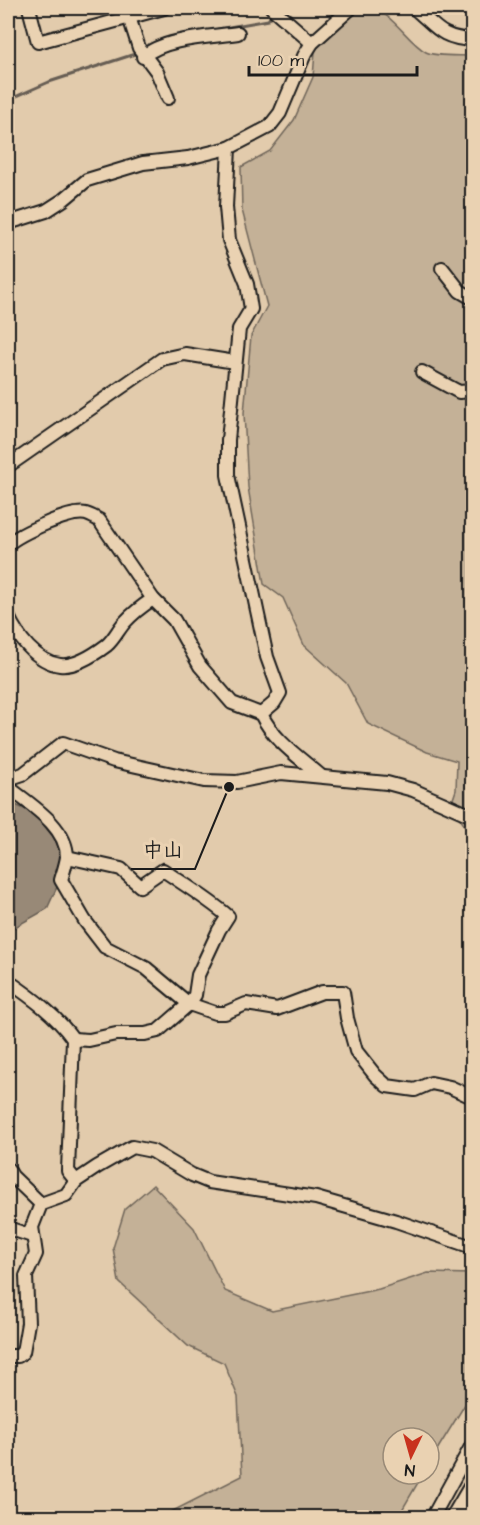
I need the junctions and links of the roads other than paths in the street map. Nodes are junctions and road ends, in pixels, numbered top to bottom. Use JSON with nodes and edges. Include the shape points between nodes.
{"nodes":[{"id":1,"x":29,"y":8,"type":"edge"},
{"id":2,"x":164,"y":8,"type":"edge"},
{"id":3,"x":351,"y":8,"type":"edge"},
{"id":4,"x":414,"y":8,"type":"edge"},
{"id":5,"x":278,"y":10,"type":"edge"},
{"id":6,"x":129,"y":17,"type":"junction"},
{"id":7,"x":238,"y":33,"type":"dead end"},
{"id":8,"x":472,"y":40,"type":"edge"},
{"id":9,"x":312,"y":43,"type":"junction"},
{"id":10,"x":141,"y":53,"type":"junction"},
{"id":11,"x":168,"y":98,"type":"dead end"},
{"id":12,"x":229,"y":148,"type":"junction"},
{"id":13,"x":8,"y":223,"type":"edge"},
{"id":14,"x":442,"y":268,"type":"dead end"},
{"id":15,"x":472,"y":298,"type":"edge"},
{"id":16,"x":236,"y":362,"type":"junction"},
{"id":17,"x":422,"y":372,"type":"dead end"},
{"id":18,"x":472,"y":391,"type":"edge"},
{"id":19,"x":8,"y":466,"type":"edge"},
{"id":20,"x":8,"y":544,"type":"edge"},
{"id":21,"x":153,"y":599,"type":"junction"},
{"id":22,"x":8,"y":616,"type":"edge"},
{"id":23,"x":261,"y":714,"type":"junction"},
{"id":24,"x":321,"y":776,"type":"junction"},
{"id":25,"x":8,"y":779,"type":"edge"},
{"id":26,"x":8,"y":787,"type":"edge"},
{"id":27,"x":472,"y":816,"type":"edge"},
{"id":28,"x":67,"y":857,"type":"junction"},
{"id":29,"x":8,"y":981,"type":"edge"},
{"id":30,"x":189,"y":1004,"type":"junction"},
{"id":31,"x":72,"y":1039,"type":"junction"},
{"id":32,"x":472,"y":1097,"type":"edge"},
{"id":33,"x":9,"y":1175,"type":"edge"},
{"id":34,"x":76,"y":1181,"type":"junction"},
{"id":35,"x":40,"y":1204,"type":"junction"},
{"id":36,"x":8,"y":1228,"type":"edge"},
{"id":37,"x":32,"y":1236,"type":"junction"},
{"id":38,"x":472,"y":1247,"type":"edge"},
{"id":39,"x":8,"y":1356,"type":"edge"},
{"id":40,"x":472,"y":1445,"type":"edge"},
{"id":41,"x":472,"y":1489,"type":"edge"},
{"id":42,"x":432,"y":1518,"type":"edge"},
{"id":43,"x":455,"y":1518,"type":"edge"}],
"edges":[{"from":1,"to":6,"type":"street","via":[[38,42]]},
{"from":2,"to":6,"type":"street"},
{"from":3,"to":9,"type":"street"},
{"from":4,"to":8,"type":"street","via":[[441,33]]},
{"from":5,"to":9,"type":"street"},
{"from":6,"to":10,"type":"street"},
{"from":7,"to":10,"type":"street"},
{"from":9,"to":12,"type":"street","via":[[274,120]]},
{"from":10,"to":11,"type":"street","via":[[157,72]]},
{"from":12,"to":13,"type":"street","via":[[143,163],[87,180],[46,211]]},
{"from":12,"to":16,"type":"street","via":[[226,207],[230,240],[247,284],[251,309],[239,329]]},
{"from":14,"to":15,"type":"street","via":[[460,291]]},
{"from":16,"to":19,"type":"street","via":[[185,354],[162,359]]},
{"from":16,"to":23,"type":"street","via":[[228,476],[267,657],[280,693]]},
{"from":17,"to":18,"type":"street","via":[[459,392]]},
{"from":20,"to":21,"type":"street","via":[[72,514],[86,513],[99,520]]},
{"from":21,"to":22,"type":"street","via":[[141,606],[108,644],[72,664],[48,661],[22,642]]},
{"from":21,"to":23,"type":"street","via":[[174,621],[200,666],[232,703]]},
{"from":23,"to":24,"type":"street","via":[[279,741]]},
{"from":24,"to":25,"type":"street","via":[[281,773],[237,782],[204,781],[114,761],[63,743],[23,774]]},
{"from":24,"to":27,"type":"street","via":[[387,783]]},
{"from":26,"to":28,"type":"street","via":[[53,825],[64,842]]},
{"from":28,"to":30,"type":"street","via":[[62,880],[105,947],[146,968]]},
{"from":28,"to":30,"type":"street","via":[[121,869],[140,886],[163,870],[228,916],[198,975],[195,995]]},
{"from":29,"to":31,"type":"street","via":[[51,1015]]},
{"from":30,"to":31,"type":"street","via":[[158,1031]]},
{"from":30,"to":32,"type":"street","via":[[214,1013],[246,1004],[277,1010],[322,992],[344,992],[356,1051],[387,1086],[415,1090],[431,1083]]},
{"from":31,"to":34,"type":"street","via":[[68,1171]]},
{"from":33,"to":35,"type":"street"},
{"from":34,"to":35,"type":"street","via":[[66,1195]]},
{"from":34,"to":38,"type":"street","via":[[132,1147],[152,1151],[209,1182],[316,1198]]},
{"from":35,"to":37,"type":"street"},
{"from":36,"to":37,"type":"street"},
{"from":37,"to":39,"type":"street","via":[[36,1254],[26,1276],[28,1323],[23,1352]]},
{"from":40,"to":42,"type":"street"},
{"from":41,"to":43,"type":"highway"}]}
